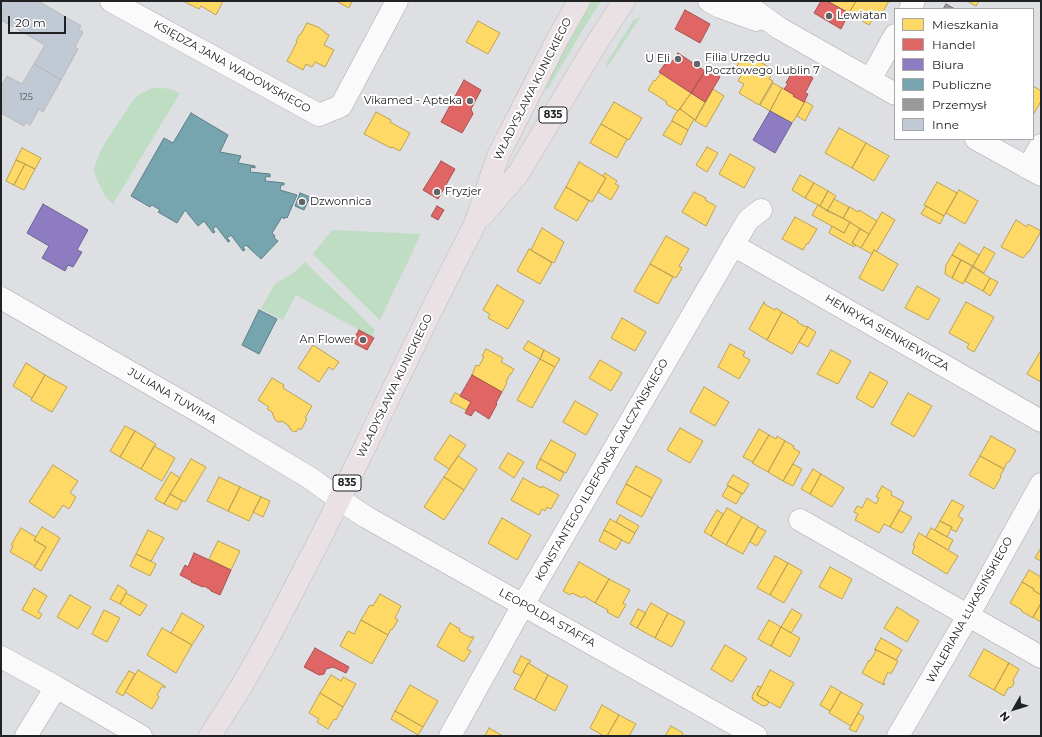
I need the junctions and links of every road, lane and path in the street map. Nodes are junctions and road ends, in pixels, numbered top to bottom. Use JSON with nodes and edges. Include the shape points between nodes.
{"nodes":[{"id":1,"x":397,"y":1,"type":"edge"},
{"id":2,"x":579,"y":1,"type":"edge"},
{"id":3,"x":624,"y":1,"type":"edge"},
{"id":4,"x":709,"y":1,"type":"edge"},
{"id":5,"x":742,"y":1,"type":"edge"},
{"id":6,"x":122,"y":4,"type":"edge"},
{"id":7,"x":779,"y":28,"type":"junction"},
{"id":8,"x":894,"y":37,"type":"edge"},
{"id":9,"x":870,"y":80,"type":"junction"},
{"id":10,"x":894,"y":93,"type":"edge"},
{"id":11,"x":978,"y":140,"type":"edge"},
{"id":12,"x":1041,"y":145,"type":"edge"},
{"id":13,"x":1034,"y":172,"type":"edge"},
{"id":14,"x":761,"y":210,"type":"dead end"},
{"id":15,"x":475,"y":224,"type":"junction"},
{"id":16,"x":733,"y":245,"type":"junction"},
{"id":17,"x":1,"y":298,"type":"edge"},
{"id":18,"x":1041,"y":421,"type":"edge"},
{"id":19,"x":1041,"y":484,"type":"edge"},
{"id":20,"x":339,"y":499,"type":"junction"},
{"id":21,"x":800,"y":520,"type":"dead end"},
{"id":22,"x":523,"y":605,"type":"junction"},
{"id":23,"x":968,"y":616,"type":"junction"},
{"id":24,"x":1,"y":657,"type":"edge"},
{"id":25,"x":1041,"y":657,"type":"edge"},
{"id":26,"x":56,"y":687,"type":"junction"},
{"id":27,"x":26,"y":736,"type":"edge"},
{"id":28,"x":141,"y":736,"type":"edge"},
{"id":29,"x":210,"y":736,"type":"edge"},
{"id":30,"x":450,"y":736,"type":"edge"},
{"id":31,"x":756,"y":736,"type":"edge"},
{"id":32,"x":898,"y":736,"type":"edge"}],
"edges":[{"from":1,"to":6,"type":"street","name":"KSIĘDZA JANA WADOWSKIEGO","via":[[341,106],[319,114]]},
{"from":2,"to":15,"type":"main road","name":"WŁADYSŁAWA KUNICKIEGO","number":"835","via":[[556,40],[498,156]]},
{"from":3,"to":15,"type":"main road","name":"WŁADYSŁAWA KUNICKIEGO","number":"835","via":[[518,174]]},
{"from":4,"to":7,"type":"street"},
{"from":5,"to":7,"type":"street"},
{"from":7,"to":9,"type":"street"},
{"from":8,"to":9,"type":"street"},
{"from":9,"to":10,"type":"street"},
{"from":11,"to":13,"type":"street"},
{"from":12,"to":13,"type":"street"},
{"from":14,"to":16,"type":"street","name":"KONSTANTEGO ILDEFONSA GAŁCZYŃSKIEGO","via":[[748,220]]},
{"from":15,"to":20,"type":"main road","name":"WŁADYSŁAWA KUNICKIEGO","number":"835"},
{"from":16,"to":18,"type":"street","name":"HENRYKA SIENKIEWICZA"},
{"from":16,"to":22,"type":"street","name":"KONSTANTEGO ILDEFONSA GAŁCZYŃSKIEGO"},
{"from":17,"to":20,"type":"street","name":"JULIANA TUWIMA","via":[[215,421],[310,478]]},
{"from":19,"to":23,"type":"street","name":"WALERIANA ŁUKASIŃSKIEGO"},
{"from":20,"to":22,"type":"street","name":"LEOPOLDA STAFFA","via":[[366,518]]},
{"from":20,"to":29,"type":"main road","name":"WŁADYSŁAWA KUNICKIEGO","number":"835","via":[[266,642]]},
{"from":21,"to":23,"type":"street"},
{"from":22,"to":30,"type":"street","name":"KONSTANTEGO ILDEFONSA GAŁCZYŃSKIEGO"},
{"from":22,"to":31,"type":"street","name":"LEOPOLDA STAFFA"},
{"from":23,"to":25,"type":"street"},
{"from":23,"to":32,"type":"street","name":"WALERIANA ŁUKASIŃSKIEGO"},
{"from":24,"to":26,"type":"street"},
{"from":26,"to":27,"type":"street"},
{"from":26,"to":28,"type":"street"}]}
